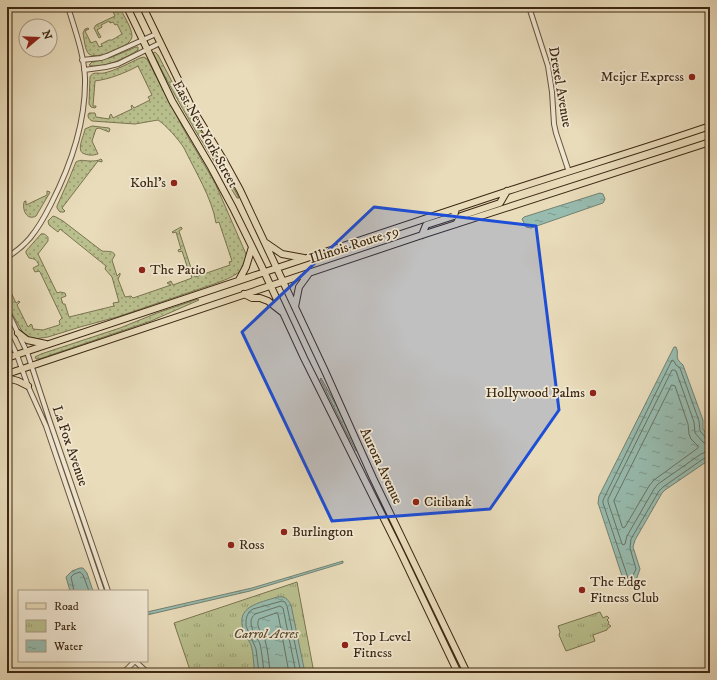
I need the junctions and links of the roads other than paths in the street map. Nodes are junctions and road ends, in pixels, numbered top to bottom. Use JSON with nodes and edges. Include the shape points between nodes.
{"nodes":[{"id":1,"x":68,"y":7,"type":"edge"},
{"id":2,"x":127,"y":7,"type":"edge"},
{"id":3,"x":143,"y":7,"type":"edge"},
{"id":4,"x":529,"y":7,"type":"edge"},
{"id":5,"x":156,"y":34,"type":"junction"},
{"id":6,"x":143,"y":40,"type":"junction"},
{"id":7,"x":160,"y":43,"type":"junction"},
{"id":8,"x":147,"y":49,"type":"junction"},
{"id":9,"x":82,"y":60,"type":"junction"},
{"id":10,"x":84,"y":70,"type":"junction"},
{"id":11,"x":710,"y":126,"type":"edge"},
{"id":12,"x":710,"y":142,"type":"edge"},
{"id":13,"x":569,"y":172,"type":"junction"},
{"id":14,"x":507,"y":191,"type":"junction"},
{"id":15,"x":456,"y":209,"type":"junction"},
{"id":16,"x":456,"y":224,"type":"junction"},
{"id":17,"x":422,"y":235,"type":"junction"},
{"id":18,"x":265,"y":242,"type":"junction"},
{"id":19,"x":252,"y":247,"type":"junction"},
{"id":20,"x":7,"y":257,"type":"edge"},
{"id":21,"x":305,"y":258,"type":"junction"},
{"id":22,"x":277,"y":267,"type":"junction"},
{"id":23,"x":264,"y":272,"type":"junction"},
{"id":24,"x":310,"y":272,"type":"junction"},
{"id":25,"x":239,"y":280,"type":"junction"},
{"id":26,"x":283,"y":281,"type":"junction"},
{"id":27,"x":270,"y":286,"type":"junction"},
{"id":28,"x":244,"y":294,"type":"junction"},
{"id":29,"x":295,"y":307,"type":"junction"},
{"id":30,"x":7,"y":310,"type":"edge"},
{"id":31,"x":282,"y":312,"type":"junction"},
{"id":32,"x":18,"y":333,"type":"junction"},
{"id":33,"x":7,"y":334,"type":"edge"},
{"id":34,"x":48,"y":345,"type":"junction"},
{"id":35,"x":27,"y":352,"type":"junction"},
{"id":36,"x":17,"y":355,"type":"junction"},
{"id":37,"x":7,"y":358,"type":"edge"},
{"id":38,"x":32,"y":366,"type":"junction"},
{"id":39,"x":22,"y":369,"type":"junction"},
{"id":40,"x":7,"y":374,"type":"edge"},
{"id":41,"x":7,"y":378,"type":"edge"},
{"id":42,"x":28,"y":386,"type":"junction"},
{"id":43,"x":102,"y":590,"type":"edge"},
{"id":44,"x":108,"y":590,"type":"edge"},
{"id":45,"x":134,"y":662,"type":"edge"},
{"id":46,"x":136,"y":662,"type":"edge"},
{"id":47,"x":123,"y":673,"type":"edge"},
{"id":48,"x":148,"y":673,"type":"edge"},
{"id":49,"x":458,"y":673,"type":"edge"},
{"id":50,"x":467,"y":673,"type":"edge"}],
"edges":[{"from":1,"to":9,"type":"street"},
{"from":2,"to":6,"type":"main road","name":"East New York Street"},
{"from":3,"to":5,"type":"main road","name":"East New York Street"},
{"from":4,"to":13,"type":"street","name":"Drexel Avenue","via":[[548,66],[554,124]]},
{"from":5,"to":6,"type":"street"},
{"from":5,"to":7,"type":"main road","name":"East New York Street"},
{"from":6,"to":8,"type":"main road","name":"East New York Street"},
{"from":6,"to":9,"type":"street","via":[[107,56]]},
{"from":7,"to":8,"type":"street"},
{"from":7,"to":18,"type":"main road","name":"East New York Street","via":[[192,108],[231,173]]},
{"from":8,"to":10,"type":"street","via":[[112,66]]},
{"from":8,"to":19,"type":"main road","name":"East New York Street","via":[[172,101],[218,180]]},
{"from":9,"to":10,"type":"street"},
{"from":10,"to":20,"type":"street","via":[[80,128],[60,187],[40,225],[20,248]]},
{"from":11,"to":13,"type":"main road","name":"Illinois Route 59"},
{"from":12,"to":16,"type":"main road","name":"Illinois Route 59"},
{"from":13,"to":14,"type":"main road","name":"Illinois Route 59"},
{"from":14,"to":15,"type":"main road","name":"Illinois Route 59"},
{"from":14,"to":16,"type":"main road","via":[[500,203],[460,216]]},
{"from":15,"to":17,"type":"main road","via":[[454,216],[426,225]]},
{"from":15,"to":21,"type":"main road","name":"Illinois Route 59"},
{"from":16,"to":17,"type":"main road","name":"Illinois Route 59"},
{"from":17,"to":24,"type":"main road","name":"Illinois Route 59"},
{"from":18,"to":21,"type":"main road","via":[[282,254]]},
{"from":18,"to":22,"type":"main road","name":"East New York Street"},
{"from":19,"to":23,"type":"main road","name":"East New York Street"},
{"from":19,"to":25,"type":"main road"},
{"from":21,"to":22,"type":"main road","name":"Illinois Route 59"},
{"from":22,"to":23,"type":"main road","name":"Illinois Route 59"},
{"from":22,"to":26,"type":"main road","name":"Aurora Avenue"},
{"from":23,"to":25,"type":"main road","name":"Illinois Route 59"},
{"from":23,"to":27,"type":"main road","name":"Aurora Avenue"},
{"from":24,"to":26,"type":"main road","name":"Illinois Route 59"},
{"from":24,"to":29,"type":"main road","via":[[299,287]]},
{"from":25,"to":34,"type":"main road","name":"Illinois Route 59"},
{"from":26,"to":27,"type":"main road","name":"Illinois Route 59"},
{"from":26,"to":29,"type":"main road","name":"Aurora Avenue"},
{"from":27,"to":28,"type":"main road","name":"Illinois Route 59"},
{"from":27,"to":31,"type":"main road","name":"Aurora Avenue"},
{"from":28,"to":31,"type":"main road","via":[[268,301]]},
{"from":28,"to":38,"type":"main road","name":"Illinois Route 59"},
{"from":29,"to":50,"type":"main road","name":"Aurora Avenue","via":[[372,478]]},
{"from":30,"to":32,"type":"street","name":"La Fox Avenue"},
{"from":31,"to":49,"type":"main road","name":"Aurora Avenue"},
{"from":32,"to":34,"type":"main road","via":[[27,340]]},
{"from":32,"to":35,"type":"street","name":"La Fox Avenue"},
{"from":33,"to":36,"type":"street","name":"La Fox Avenue"},
{"from":34,"to":35,"type":"main road","name":"Illinois Route 59"},
{"from":35,"to":36,"type":"main road","name":"Illinois Route 59"},
{"from":35,"to":38,"type":"street","name":"La Fox Avenue"},
{"from":36,"to":37,"type":"main road","name":"Illinois Route 59"},
{"from":36,"to":39,"type":"street","name":"La Fox Avenue"},
{"from":38,"to":39,"type":"main road","name":"Illinois Route 59"},
{"from":38,"to":44,"type":"street","name":"La Fox Avenue"},
{"from":39,"to":40,"type":"main road","name":"Illinois Route 59"},
{"from":39,"to":42,"type":"street","name":"La Fox Avenue"},
{"from":41,"to":42,"type":"main road"},
{"from":42,"to":43,"type":"street","name":"La Fox Avenue","via":[[46,426]]},
{"from":45,"to":47,"type":"street"},
{"from":46,"to":48,"type":"street"}]}
